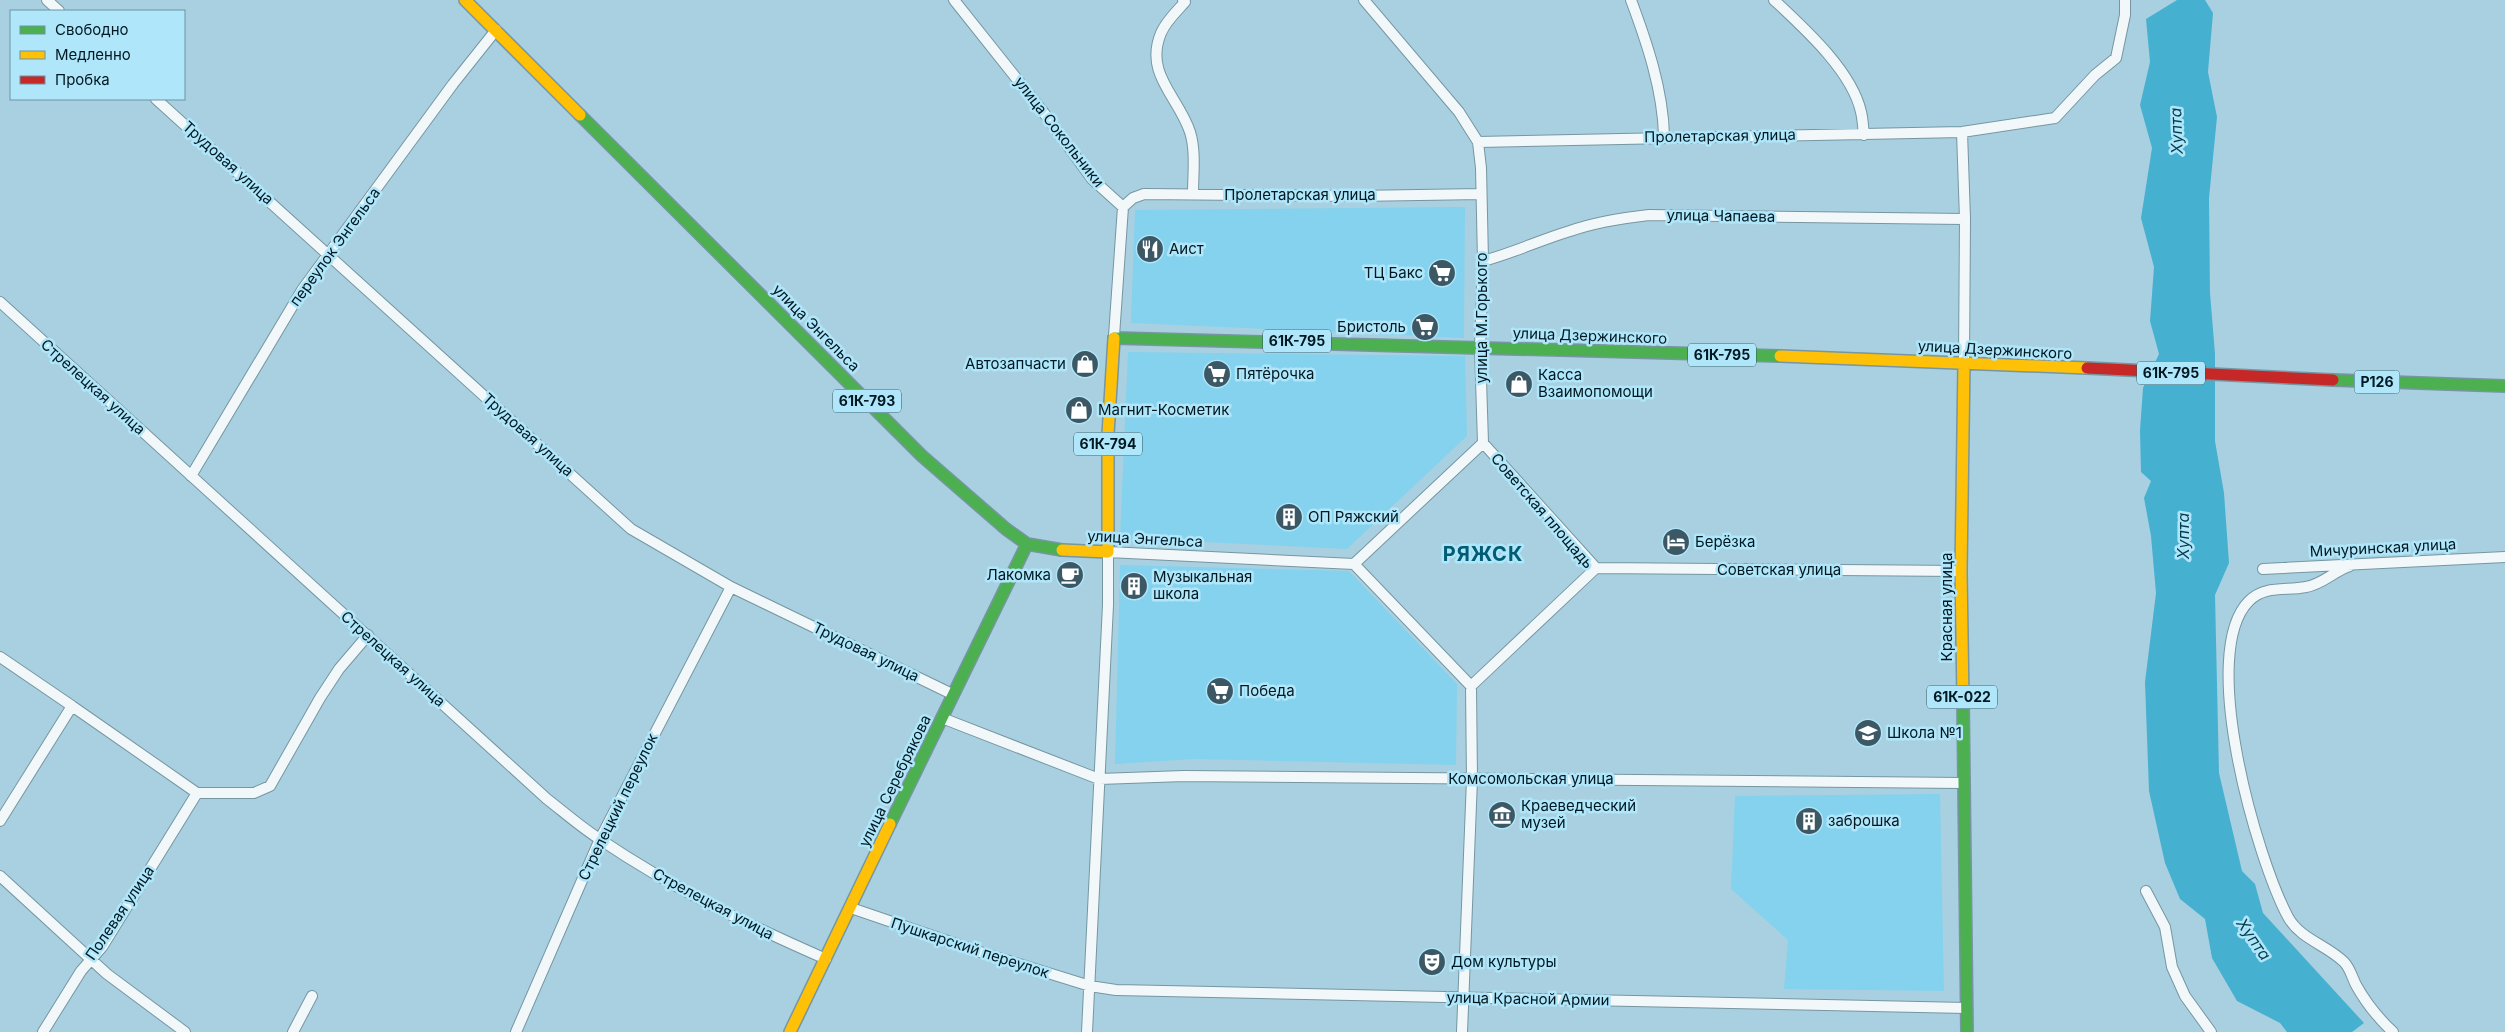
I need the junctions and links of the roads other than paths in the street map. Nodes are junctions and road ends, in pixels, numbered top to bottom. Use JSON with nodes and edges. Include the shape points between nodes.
{"nodes":[{"id":1,"x":47,"y":0,"type":"edge"},
{"id":2,"x":465,"y":0,"type":"edge"},
{"id":3,"x":954,"y":0,"type":"edge"},
{"id":4,"x":1183,"y":0,"type":"edge"},
{"id":5,"x":1364,"y":0,"type":"edge"},
{"id":6,"x":1631,"y":0,"type":"edge"},
{"id":7,"x":1774,"y":0,"type":"edge"},
{"id":8,"x":2125,"y":0,"type":"edge"},
{"id":9,"x":58,"y":10,"type":"edge"},
{"id":10,"x":496,"y":30,"type":"junction"},
{"id":11,"x":157,"y":100,"type":"edge"},
{"id":12,"x":1962,"y":132,"type":"junction"},
{"id":13,"x":1864,"y":135,"type":"junction"},
{"id":14,"x":1664,"y":136,"type":"junction"},
{"id":15,"x":1478,"y":142,"type":"junction"},
{"id":16,"x":1193,"y":194,"type":"junction"},
{"id":17,"x":1481,"y":194,"type":"junction"},
{"id":18,"x":1123,"y":207,"type":"junction"},
{"id":19,"x":1966,"y":219,"type":"junction"},
{"id":20,"x":328,"y":254,"type":"junction"},
{"id":21,"x":1482,"y":261,"type":"junction"},
{"id":22,"x":0,"y":302,"type":"edge"},
{"id":23,"x":1114,"y":336,"type":"junction"},
{"id":24,"x":1480,"y":348,"type":"junction"},
{"id":25,"x":1964,"y":362,"type":"junction"},
{"id":26,"x":2248,"y":377,"type":"joint"},
{"id":27,"x":2505,"y":386,"type":"edge"},
{"id":28,"x":1483,"y":443,"type":"junction"},
{"id":29,"x":191,"y":476,"type":"junction"},
{"id":30,"x":1027,"y":544,"type":"junction"},
{"id":31,"x":1108,"y":552,"type":"junction"},
{"id":32,"x":2505,"y":557,"type":"edge"},
{"id":33,"x":1354,"y":564,"type":"junction"},
{"id":34,"x":2350,"y":566,"type":"junction"},
{"id":35,"x":1596,"y":568,"type":"junction"},
{"id":36,"x":2263,"y":569,"type":"dead end"},
{"id":37,"x":1961,"y":571,"type":"junction"},
{"id":38,"x":731,"y":587,"type":"junction"},
{"id":39,"x":368,"y":635,"type":"junction"},
{"id":40,"x":0,"y":656,"type":"edge"},
{"id":41,"x":1472,"y":686,"type":"junction"},
{"id":42,"x":952,"y":694,"type":"junction"},
{"id":43,"x":72,"y":706,"type":"junction"},
{"id":44,"x":942,"y":718,"type":"junction"},
{"id":45,"x":1099,"y":779,"type":"junction"},
{"id":46,"x":1472,"y":779,"type":"junction"},
{"id":47,"x":1963,"y":782,"type":"junction"},
{"id":48,"x":197,"y":794,"type":"junction"},
{"id":49,"x":0,"y":821,"type":"edge"},
{"id":50,"x":600,"y":839,"type":"junction"},
{"id":51,"x":0,"y":876,"type":"edge"},
{"id":52,"x":2146,"y":891,"type":"dead end"},
{"id":53,"x":851,"y":908,"type":"junction"},
{"id":54,"x":826,"y":959,"type":"junction"},
{"id":55,"x":90,"y":960,"type":"junction"},
{"id":56,"x":1090,"y":986,"type":"junction"},
{"id":57,"x":312,"y":996,"type":"dead end"},
{"id":58,"x":1463,"y":998,"type":"junction"},
{"id":59,"x":1966,"y":1008,"type":"junction"},
{"id":60,"x":1967,"y":1031,"type":"edge"},
{"id":61,"x":43,"y":1032,"type":"edge"},
{"id":62,"x":185,"y":1032,"type":"edge"},
{"id":63,"x":293,"y":1032,"type":"edge"},
{"id":64,"x":516,"y":1032,"type":"edge"},
{"id":65,"x":790,"y":1032,"type":"edge"},
{"id":66,"x":1087,"y":1032,"type":"edge"},
{"id":67,"x":1462,"y":1032,"type":"edge"},
{"id":68,"x":2212,"y":1032,"type":"edge"},
{"id":69,"x":2393,"y":1032,"type":"edge"}],
"edges":[{"from":1,"to":9,"type":"street"},
{"from":2,"to":10,"type":"main road","name":"улица Энгельса","number":"61К-793"},
{"from":3,"to":18,"type":"street","name":"улица Сокольники","via":[[1092,179]]},
{"from":4,"to":16,"type":"street","via":[[1162,32],[1156,64],[1190,133]]},
{"from":5,"to":15,"type":"street","via":[[1459,112]]},
{"from":6,"to":14,"type":"street","via":[[1663,111]]},
{"from":7,"to":13,"type":"street","via":[[1799,23],[1846,78],[1861,112]]},
{"from":8,"to":12,"type":"street","name":"Пролетарская улица","via":[[2116,58],[2095,75],[2055,118]]},
{"from":10,"to":20,"type":"street","name":"переулок Энгельса"},
{"from":10,"to":30,"type":"main road","name":"улица Энгельса","number":"61К-793","via":[[922,456]]},
{"from":11,"to":20,"type":"street","name":"Трудовая улица"},
{"from":12,"to":13,"type":"street","name":"Пролетарская улица"},
{"from":12,"to":19,"type":"street"},
{"from":13,"to":14,"type":"street","name":"Пролетарская улица"},
{"from":14,"to":15,"type":"street","name":"Пролетарская улица"},
{"from":15,"to":17,"type":"street","name":"улица М.Горького"},
{"from":16,"to":17,"type":"street","name":"Пролетарская улица"},
{"from":16,"to":18,"type":"street","name":"Пролетарская улица","via":[[1144,194]]},
{"from":17,"to":21,"type":"street","name":"улица М.Горького"},
{"from":18,"to":23,"type":"street"},
{"from":19,"to":21,"type":"street","name":"улица Чапаева","via":[[1649,215],[1571,230],[1510,254]]},
{"from":19,"to":25,"type":"street"},
{"from":20,"to":29,"type":"street","name":"переулок Энгельса","via":[[285,317]]},
{"from":20,"to":38,"type":"street","name":"Трудовая улица","via":[[631,529]]},
{"from":21,"to":24,"type":"street","name":"улица М.Горького"},
{"from":22,"to":29,"type":"street","name":"Стрелецкая улица"},
{"from":23,"to":24,"type":"main road","name":"улица Дзержинского","number":"61К-795"},
{"from":23,"to":31,"type":"main road","number":"61К-794","via":[[1108,434]]},
{"from":24,"to":25,"type":"main road","name":"улица Дзержинского","number":"61К-795"},
{"from":24,"to":28,"type":"street","name":"улица М.Горького"},
{"from":25,"to":26,"type":"main road","name":"улица Дзержинского","number":"61К-795"},
{"from":25,"to":37,"type":"main road","name":"Красная улица","number":"61К-022"},
{"from":26,"to":27,"type":"main road","number":"Р126"},
{"from":28,"to":33,"type":"street","name":"Советская площадь"},
{"from":28,"to":35,"type":"street","name":"Советская площадь"},
{"from":29,"to":39,"type":"street","name":"Стрелецкая улица"},
{"from":30,"to":31,"type":"main road","name":"улица Энгельса","number":"61К-793","via":[[1058,550]]},
{"from":30,"to":42,"type":"main road","name":"улица Серебрякова"},
{"from":31,"to":33,"type":"street","name":"улица Энгельса"},
{"from":31,"to":45,"type":"street"},
{"from":32,"to":34,"type":"street","name":"Мичуринская улица"},
{"from":33,"to":41,"type":"street"},
{"from":34,"to":36,"type":"street","name":"Мичуринская улица"},
{"from":34,"to":69,"type":"street","via":[[2305,588],[2269,590],[2258,594],[2240,613],[2233,628],[2230,649],[2233,738],[2241,780],[2279,898],[2289,919],[2300,932],[2344,962],[2367,1004]]},
{"from":35,"to":37,"type":"street","name":"Советская улица"},
{"from":35,"to":41,"type":"street","name":"Советская площадь"},
{"from":37,"to":47,"type":"main road","name":"Красная улица","number":"61К-022"},
{"from":38,"to":42,"type":"street","name":"Трудовая улица"},
{"from":38,"to":50,"type":"street","name":"Стрелецкий переулок"},
{"from":39,"to":48,"type":"street","via":[[320,698],[270,786],[254,793]]},
{"from":39,"to":50,"type":"street","name":"Стрелецкая улица","via":[[547,799]]},
{"from":40,"to":43,"type":"street"},
{"from":41,"to":46,"type":"street"},
{"from":42,"to":44,"type":"main road","name":"улица Серебрякова"},
{"from":43,"to":48,"type":"street"},
{"from":43,"to":49,"type":"street"},
{"from":44,"to":45,"type":"street"},
{"from":44,"to":53,"type":"main road","name":"улица Серебрякова"},
{"from":45,"to":46,"type":"street","name":"Комсомольская улица","via":[[1184,776]]},
{"from":45,"to":56,"type":"street"},
{"from":46,"to":47,"type":"street","name":"Комсомольская улица"},
{"from":46,"to":58,"type":"street"},
{"from":47,"to":59,"type":"main road","name":"Красная улица","number":"61К-022"},
{"from":48,"to":55,"type":"street","name":"Полевая улица","via":[[102,947]]},
{"from":50,"to":54,"type":"street","name":"Стрелецкая улица","via":[[638,864],[759,930]]},
{"from":50,"to":64,"type":"street","name":"Стрелецкий переулок"},
{"from":51,"to":55,"type":"street"},
{"from":52,"to":68,"type":"street","via":[[2165,927],[2172,967],[2185,996]]},
{"from":53,"to":54,"type":"main road","name":"улица Серебрякова"},
{"from":53,"to":56,"type":"street","name":"Пушкарский переулок","via":[[977,952]]},
{"from":54,"to":65,"type":"main road","name":"улица Серебрякова"},
{"from":55,"to":61,"type":"street","name":"Полевая улица"},
{"from":55,"to":62,"type":"street"},
{"from":56,"to":58,"type":"street","name":"улица Красной Армии","via":[[1116,990]]},
{"from":56,"to":66,"type":"street"},
{"from":57,"to":63,"type":"street"},
{"from":58,"to":59,"type":"street","name":"улица Красной Армии"},
{"from":58,"to":67,"type":"street"},
{"from":59,"to":60,"type":"main road","name":"Красная улица","number":"61К-022"}]}
